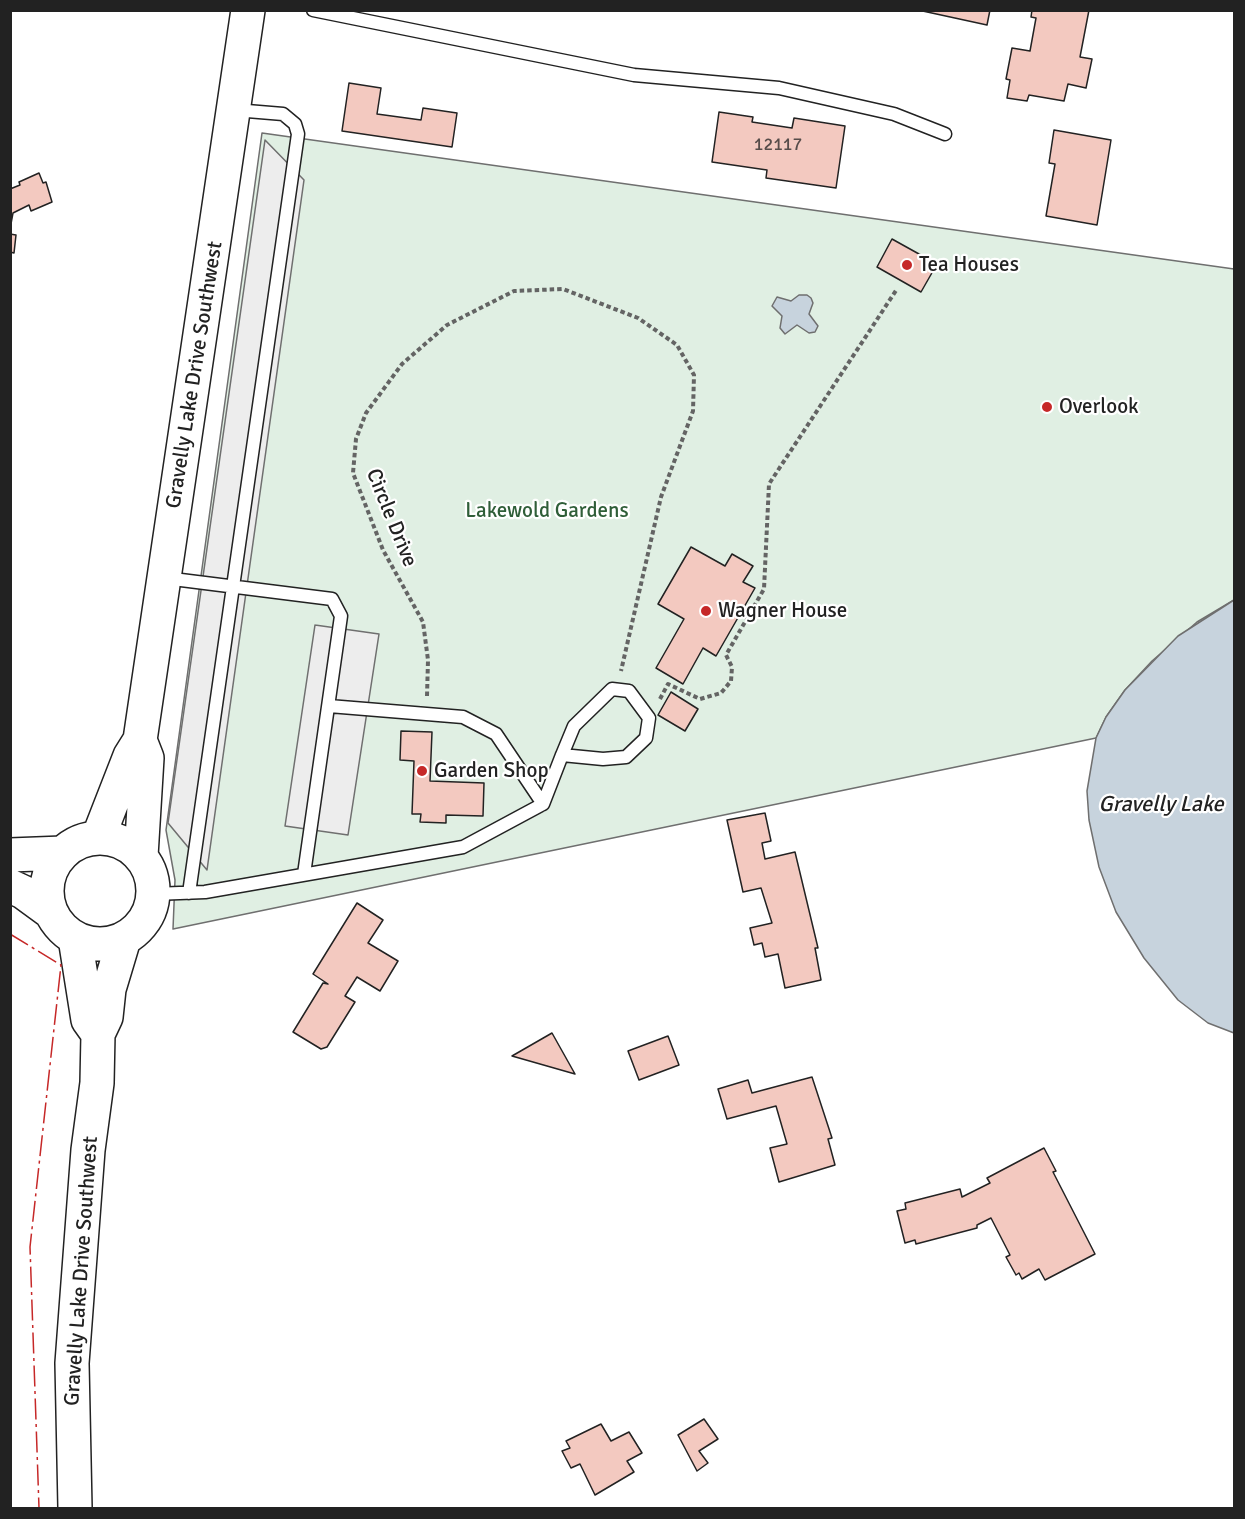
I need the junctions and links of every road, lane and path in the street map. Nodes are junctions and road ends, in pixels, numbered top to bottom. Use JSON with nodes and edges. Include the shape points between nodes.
{"nodes":[{"id":1,"x":248,"y":10,"type":"edge"},
{"id":2,"x":313,"y":10,"type":"edge"},
{"id":3,"x":235,"y":110,"type":"junction"},
{"id":4,"x":945,"y":134,"type":"dead end"},
{"id":5,"x":897,"y":289,"type":"dead end"},
{"id":6,"x":164,"y":578,"type":"junction"},
{"id":7,"x":233,"y":587,"type":"junction"},
{"id":8,"x":617,"y":690,"type":"junction"},
{"id":9,"x":329,"y":706,"type":"junction"},
{"id":10,"x":426,"y":714,"type":"junction"},
{"id":11,"x":649,"y":718,"type":"junction"},
{"id":12,"x":140,"y":740,"type":"junction"},
{"id":13,"x":562,"y":755,"type":"junction"},
{"id":14,"x":543,"y":804,"type":"junction"},
{"id":15,"x":98,"y":838,"type":"junction"},
{"id":16,"x":63,"y":853,"type":"junction"},
{"id":17,"x":10,"y":855,"type":"edge"},
{"id":18,"x":141,"y":856,"type":"junction"},
{"id":19,"x":304,"y":874,"type":"junction"},
{"id":20,"x":10,"y":886,"type":"edge"},
{"id":21,"x":189,"y":893,"type":"junction"},
{"id":22,"x":154,"y":894,"type":"junction"},
{"id":23,"x":49,"y":911,"type":"junction"},
{"id":24,"x":75,"y":938,"type":"junction"},
{"id":25,"x":124,"y":939,"type":"junction"},
{"id":26,"x":98,"y":1034,"type":"junction"},
{"id":27,"x":75,"y":1509,"type":"edge"}],
"edges":[{"from":1,"to":3,"type":"main road","name":"Gravelly Lake Drive Southwest"},
{"from":2,"to":4,"type":"lane","via":[[634,75],[779,88],[894,114]]},
{"from":3,"to":6,"type":"main road","name":"Gravelly Lake Drive Southwest"},
{"from":3,"to":7,"type":"lane","via":[[283,114],[295,124],[298,134]]},
{"from":5,"to":11,"type":"path","via":[[769,483],[764,589],[726,655],[732,667],[731,681],[722,693],[700,699],[668,684]]},
{"from":6,"to":7,"type":"lane"},
{"from":6,"to":12,"type":"main road","name":"Gravelly Lake Drive Southwest"},
{"from":7,"to":9,"type":"lane","via":[[332,599],[341,625]]},
{"from":7,"to":21,"type":"lane"},
{"from":8,"to":10,"type":"path","name":"Circle Drive","via":[[661,497],[693,411],[694,375],[677,345],[638,318],[563,289],[514,291],[447,325],[402,364],[366,413],[356,439],[353,473],[383,550],[423,622],[428,660]]},
{"from":8,"to":11,"type":"lane","via":[[629,691]]},
{"from":8,"to":13,"type":"lane","via":[[612,689],[574,726]]},
{"from":9,"to":10,"type":"lane"},
{"from":9,"to":19,"type":"lane"},
{"from":10,"to":14,"type":"lane","via":[[463,717],[496,734]]},
{"from":11,"to":13,"type":"lane","via":[[646,738],[626,757]]},
{"from":12,"to":15,"type":"main road","name":"Gravelly Lake Drive Southwest"},
{"from":12,"to":18,"type":"main road","name":"Gravelly Lake Drive Southwest","via":[[147,758]]},
{"from":13,"to":14,"type":"lane"},
{"from":14,"to":19,"type":"lane","via":[[463,847]]},
{"from":15,"to":16,"type":"main road"},
{"from":15,"to":18,"type":"main road","via":[[124,843]]},
{"from":16,"to":17,"type":"main road"},
{"from":16,"to":23,"type":"main road","via":[[47,884]]},
{"from":18,"to":22,"type":"main road","via":[[151,871]]},
{"from":19,"to":21,"type":"lane"},
{"from":20,"to":23,"type":"main road"},
{"from":21,"to":22,"type":"lane"},
{"from":22,"to":25,"type":"main road","via":[[146,917]]},
{"from":23,"to":24,"type":"main road","via":[[56,924]]},
{"from":24,"to":25,"type":"main road","via":[[99,945]]},
{"from":24,"to":26,"type":"main road","name":"Gravelly Lake Drive Southwest","via":[[88,1020]]},
{"from":25,"to":26,"type":"main road","name":"Gravelly Lake Drive Southwest","via":[[109,989],[106,1017]]},
{"from":26,"to":27,"type":"main road","name":"Gravelly Lake Drive Southwest","via":[[72,1363]]}]}
